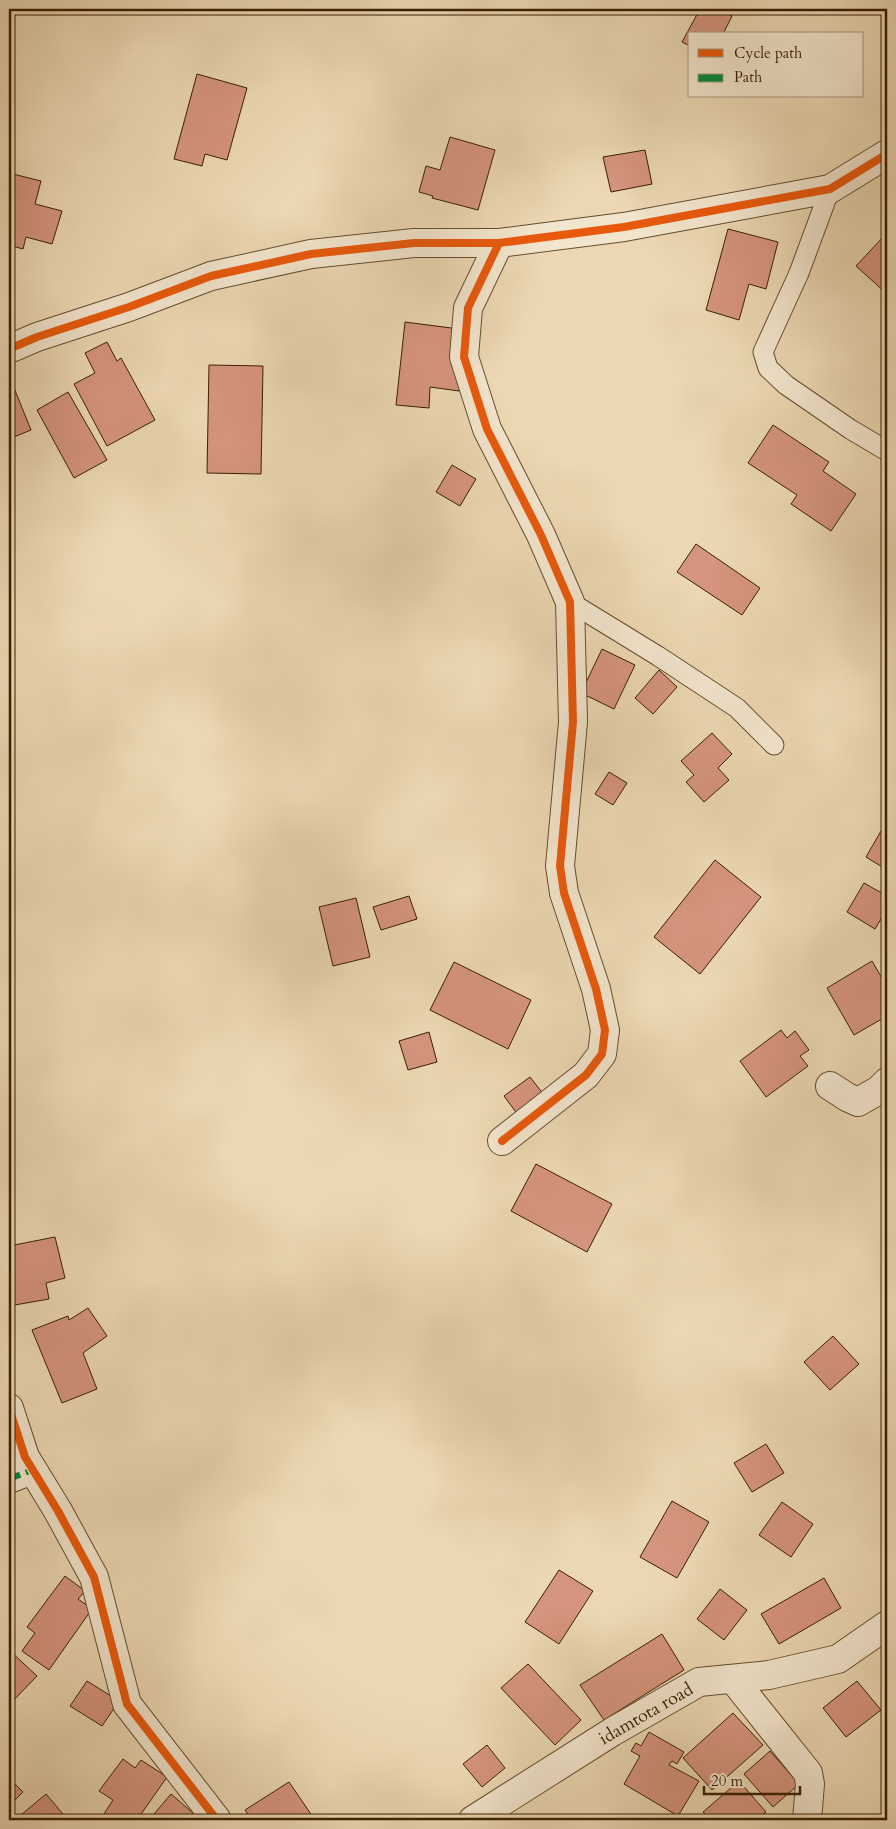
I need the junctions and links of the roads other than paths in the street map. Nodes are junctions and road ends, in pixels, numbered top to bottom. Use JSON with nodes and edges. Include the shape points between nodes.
{"nodes":[{"id":1,"x":887,"y":154,"type":"edge"},
{"id":2,"x":830,"y":189,"type":"junction"},
{"id":3,"x":499,"y":243,"type":"junction"},
{"id":4,"x":9,"y":349,"type":"edge"},
{"id":5,"x":887,"y":452,"type":"edge"},
{"id":6,"x":570,"y":602,"type":"junction"},
{"id":7,"x":774,"y":745,"type":"dead end"},
{"id":8,"x":887,"y":1082,"type":"edge"},
{"id":9,"x":830,"y":1086,"type":"dead end"},
{"id":10,"x":502,"y":1141,"type":"dead end"},
{"id":11,"x":9,"y":1408,"type":"edge"},
{"id":12,"x":20,"y":1474,"type":"edge"},
{"id":13,"x":887,"y":1626,"type":"edge"},
{"id":14,"x":733,"y":1679,"type":"junction"},
{"id":15,"x":217,"y":1820,"type":"edge"},
{"id":16,"x":473,"y":1820,"type":"edge"},
{"id":17,"x":807,"y":1820,"type":"edge"}],
"edges":[{"from":1,"to":2,"type":"street"},
{"from":2,"to":3,"type":"street","via":[[624,226]]},
{"from":2,"to":5,"type":"lane","via":[[799,272],[763,352],[768,368],[786,385]]},
{"from":3,"to":4,"type":"street","via":[[414,243],[311,254],[211,276]]},
{"from":3,"to":6,"type":"street","via":[[468,308],[464,357],[487,429],[541,535]]},
{"from":6,"to":7,"type":"lane","via":[[736,708]]},
{"from":6,"to":10,"type":"street","via":[[573,722],[560,866],[564,893],[596,989],[605,1030],[602,1054],[586,1074]]},
{"from":8,"to":9,"type":"street","via":[[858,1102]]},
{"from":11,"to":12,"type":"street","via":[[25,1458]]},
{"from":12,"to":15,"type":"street","via":[[58,1511],[94,1577],[127,1704]]},
{"from":13,"to":14,"type":"street","name":"idamtota road","via":[[838,1659],[769,1675]]},
{"from":14,"to":16,"type":"street","name":"idamtota road","via":[[699,1682],[612,1732]]},
{"from":14,"to":17,"type":"street","via":[[808,1773]]}]}
